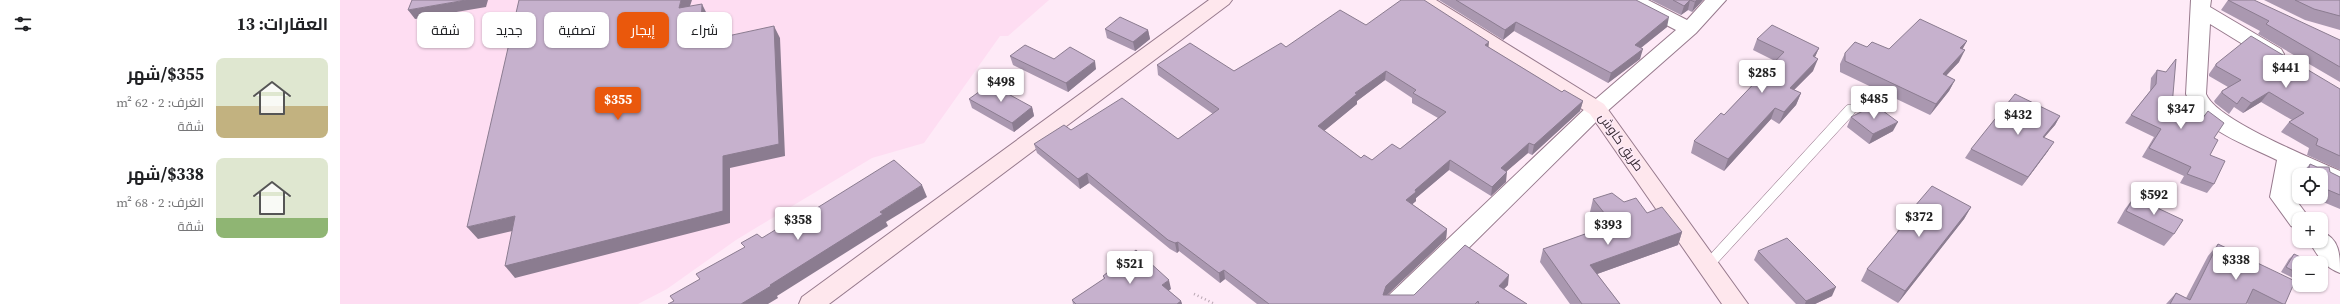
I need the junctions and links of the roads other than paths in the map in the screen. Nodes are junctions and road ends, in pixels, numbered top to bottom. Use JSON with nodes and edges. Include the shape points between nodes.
{"nodes":[{"id":1,"x":1222,"y":0,"type":"edge"},
{"id":2,"x":1422,"y":0,"type":"edge"},
{"id":3,"x":1633,"y":0,"type":"edge"},
{"id":4,"x":1716,"y":0,"type":"edge"},
{"id":5,"x":2201,"y":5,"type":"edge"},
{"id":6,"x":1688,"y":30,"type":"junction"},
{"id":7,"x":2287,"y":62,"type":"edge"},
{"id":8,"x":1597,"y":109,"type":"junction"},
{"id":9,"x":1850,"y":110,"type":"dead end"},
{"id":10,"x":2290,"y":156,"type":"junction"},
{"id":11,"x":2340,"y":181,"type":"edge"},
{"id":12,"x":2293,"y":212,"type":"edge"},
{"id":13,"x":2326,"y":248,"type":"edge"},
{"id":14,"x":2340,"y":263,"type":"edge"},
{"id":15,"x":1708,"y":265,"type":"junction"},
{"id":16,"x":811,"y":304,"type":"edge"},
{"id":17,"x":1396,"y":304,"type":"edge"},
{"id":18,"x":1736,"y":304,"type":"edge"}],
"edges":[{"from":1,"to":16,"type":"street"},
{"from":2,"to":8,"type":"street","name":"طريق كاوش"},
{"from":3,"to":6,"type":"street"},
{"from":4,"to":6,"type":"street"},
{"from":5,"to":7,"type":"street"},
{"from":5,"to":10,"type":"street","via":[[2196,94],[2199,105],[2226,125]]},
{"from":6,"to":8,"type":"street"},
{"from":8,"to":15,"type":"street","name":"طريق كاوش"},
{"from":8,"to":17,"type":"street"},
{"from":9,"to":15,"type":"lane"},
{"from":10,"to":11,"type":"street"},
{"from":10,"to":12,"type":"street","via":[[2281,197]]},
{"from":13,"to":14,"type":"street"},
{"from":15,"to":18,"type":"street","name":"طريق كاوش"}]}
